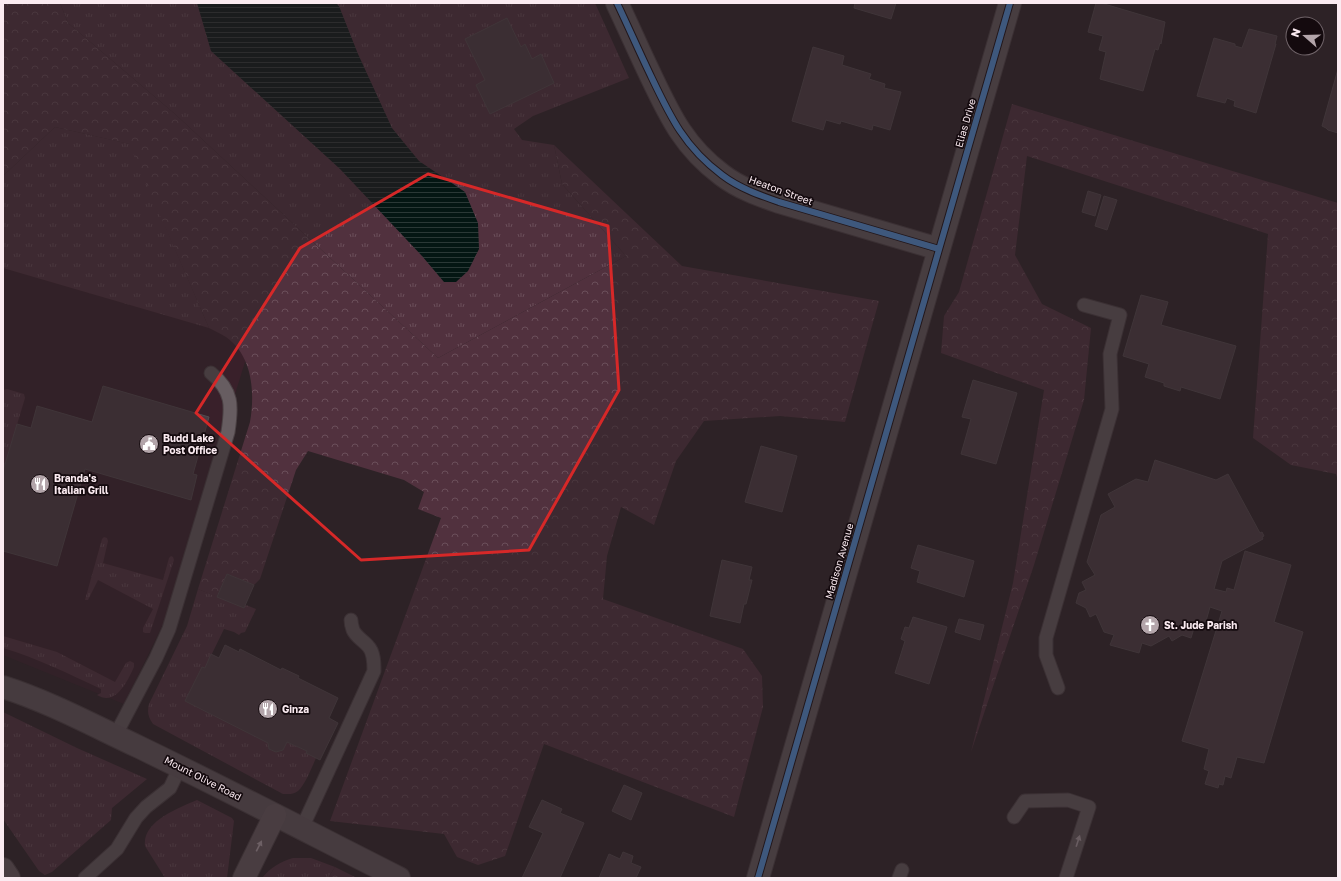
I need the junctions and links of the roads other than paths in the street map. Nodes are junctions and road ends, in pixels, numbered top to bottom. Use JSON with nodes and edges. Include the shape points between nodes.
{"nodes":[{"id":1,"x":617,"y":3,"type":"edge"},
{"id":2,"x":1010,"y":3,"type":"edge"},
{"id":3,"x":939,"y":249,"type":"junction"},
{"id":4,"x":1084,"y":305,"type":"dead end"},
{"id":5,"x":212,"y":373,"type":"dead end"},
{"id":6,"x":351,"y":620,"type":"dead end"},
{"id":7,"x":3,"y":686,"type":"edge"},
{"id":8,"x":1058,"y":688,"type":"dead end"},
{"id":9,"x":115,"y":736,"type":"junction"},
{"id":10,"x":180,"y":767,"type":"junction"},
{"id":11,"x":275,"y":815,"type":"junction"},
{"id":12,"x":1014,"y":817,"type":"dead end"},
{"id":13,"x":302,"y":828,"type":"junction"},
{"id":14,"x":3,"y":869,"type":"edge"},
{"id":15,"x":90,"y":876,"type":"edge"},
{"id":16,"x":9,"y":878,"type":"edge"},
{"id":17,"x":244,"y":878,"type":"edge"},
{"id":18,"x":399,"y":878,"type":"edge"},
{"id":19,"x":758,"y":878,"type":"edge"},
{"id":20,"x":1066,"y":878,"type":"edge"}],
"edges":[{"from":1,"to":3,"type":"street","name":"Heaton Street","via":[[671,118],[692,148],[722,175],[758,195]]},
{"from":2,"to":3,"type":"street","name":"Elias Drive"},
{"from":3,"to":19,"type":"street","name":"Madison Avenue"},
{"from":4,"to":8,"type":"lane","via":[[1120,315],[1110,354],[1112,409],[1046,638],[1046,655]]},
{"from":5,"to":9,"type":"lane","via":[[227,390],[230,402],[228,432],[169,629]]},
{"from":6,"to":13,"type":"lane","via":[[358,638],[369,646],[373,654],[374,671]]},
{"from":7,"to":9,"type":"main road","name":"Mount Olive Road"},
{"from":9,"to":10,"type":"main road","name":"Mount Olive Road"},
{"from":10,"to":11,"type":"main road","name":"Mount Olive Road"},
{"from":10,"to":15,"type":"lane","via":[[170,788],[136,818],[117,849]]},
{"from":11,"to":13,"type":"main road","name":"Mount Olive Road"},
{"from":17,"to":11,"type":"main road","one_way":true},
{"from":20,"to":12,"type":"lane","one_way":true,"via":[[1089,807],[1068,800],[1025,801]]},
{"from":13,"to":18,"type":"main road","name":"Mount Olive Road"},
{"from":14,"to":16,"type":"main road"}]}
